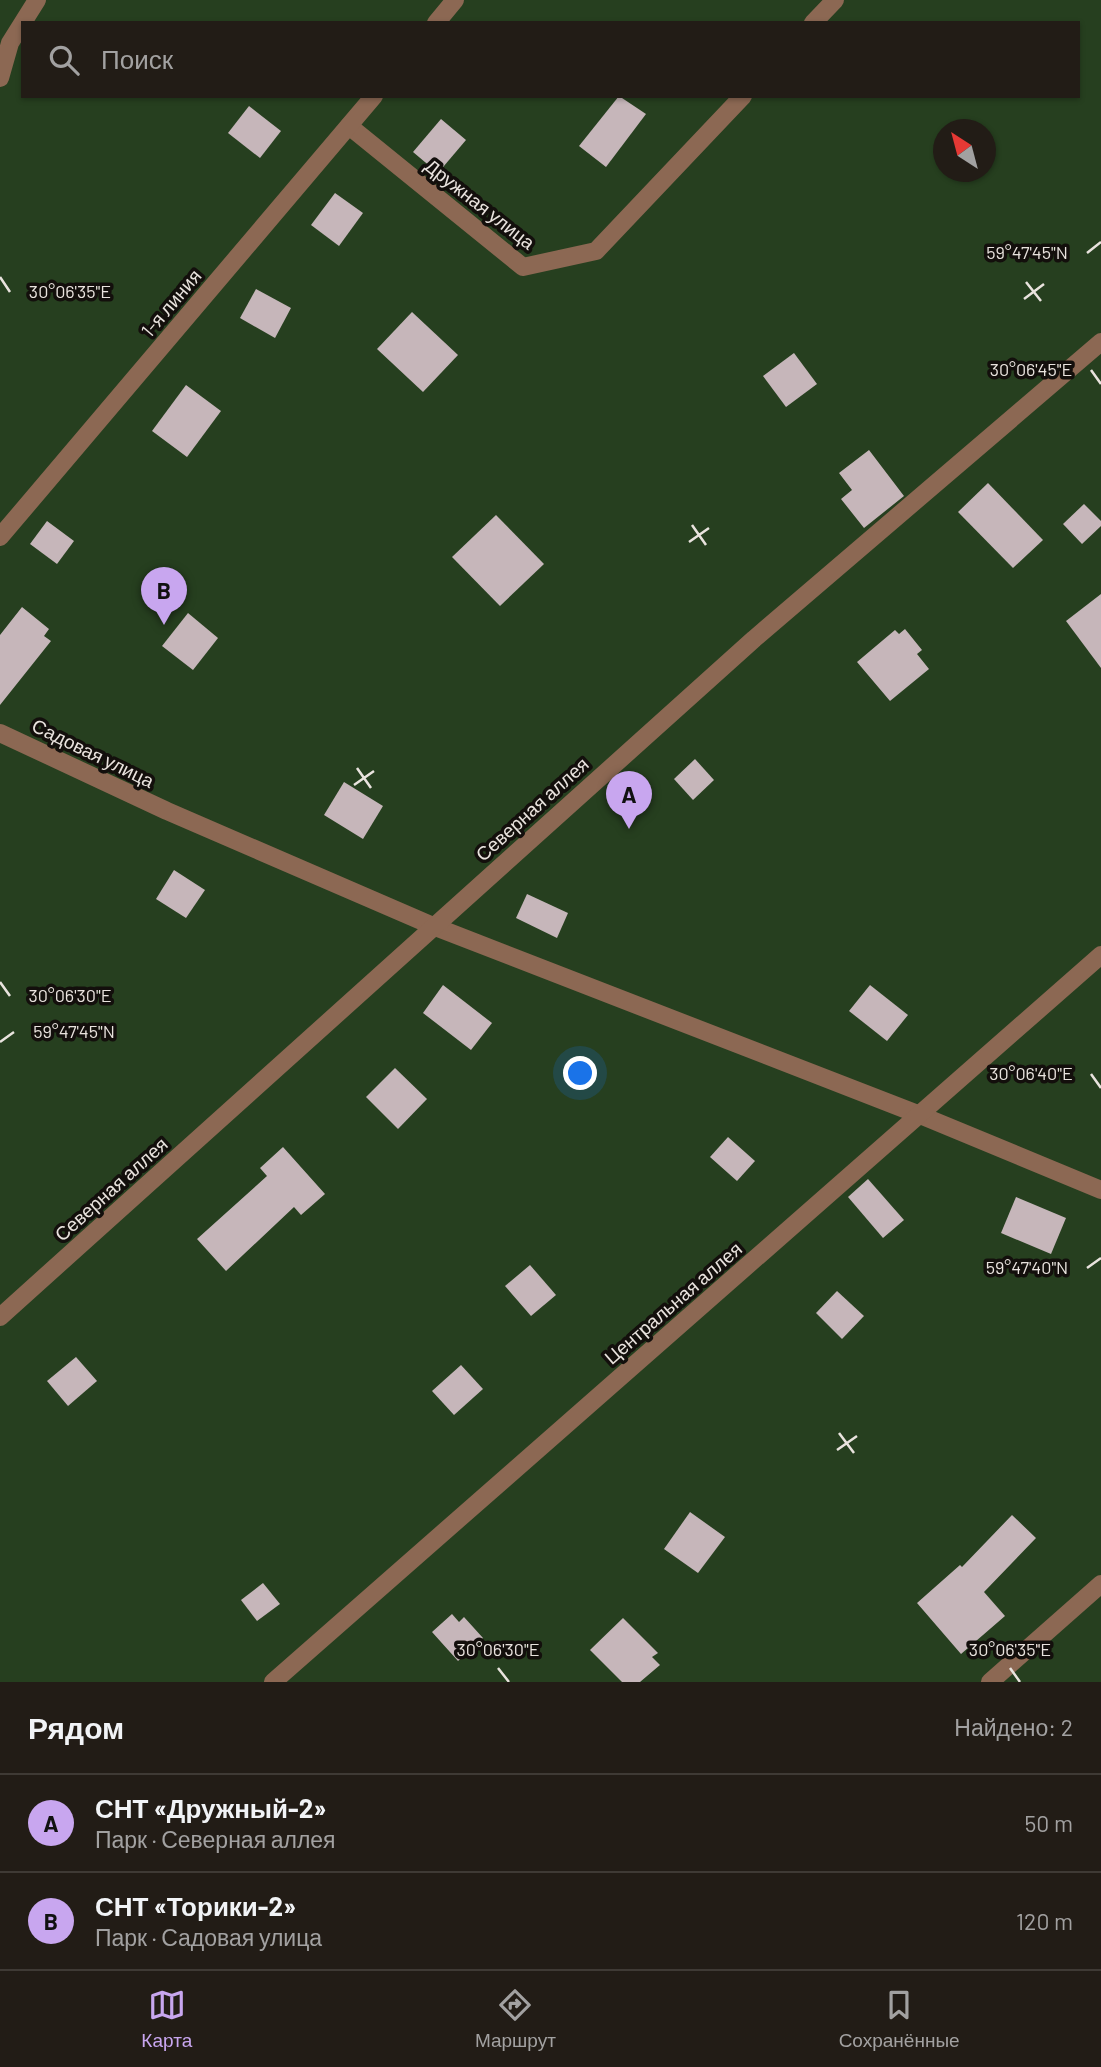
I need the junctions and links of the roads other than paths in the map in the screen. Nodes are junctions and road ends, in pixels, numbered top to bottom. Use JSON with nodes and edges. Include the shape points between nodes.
{"nodes":[{"id":1,"x":37,"y":0,"type":"edge"},
{"id":2,"x":455,"y":0,"type":"edge"},
{"id":3,"x":835,"y":0,"type":"edge"},
{"id":4,"x":438,"y":21,"type":"edge"},
{"id":5,"x":815,"y":21,"type":"edge"},
{"id":6,"x":5,"y":36,"type":"edge"},
{"id":7,"x":0,"y":78,"type":"edge"},
{"id":8,"x":372,"y":98,"type":"edge"},
{"id":9,"x":741,"y":98,"type":"edge"},
{"id":10,"x":349,"y":126,"type":"junction"},
{"id":11,"x":1101,"y":342,"type":"edge"},
{"id":12,"x":0,"y":537,"type":"edge"},
{"id":13,"x":0,"y":733,"type":"edge"},
{"id":14,"x":433,"y":926,"type":"junction"},
{"id":15,"x":1101,"y":955,"type":"edge"},
{"id":16,"x":920,"y":1115,"type":"junction"},
{"id":17,"x":1101,"y":1190,"type":"edge"},
{"id":18,"x":0,"y":1317,"type":"edge"},
{"id":19,"x":1101,"y":1584,"type":"edge"},
{"id":20,"x":272,"y":1682,"type":"edge"},
{"id":21,"x":989,"y":1682,"type":"edge"}],
"edges":[{"from":1,"to":6,"type":"street"},
{"from":2,"to":4,"type":"street"},
{"from":3,"to":5,"type":"street"},
{"from":6,"to":7,"type":"street"},
{"from":8,"to":10,"type":"street","name":"1-я линия"},
{"from":9,"to":10,"type":"street","name":"Дружная улица","via":[[596,251],[523,267]]},
{"from":10,"to":12,"type":"street","name":"1-я линия"},
{"from":11,"to":14,"type":"street","name":"Северная аллея","via":[[754,639]]},
{"from":13,"to":14,"type":"street","name":"Садовая улица"},
{"from":14,"to":16,"type":"street","name":"Садовая улица"},
{"from":14,"to":18,"type":"street","name":"Северная аллея"},
{"from":15,"to":16,"type":"street","name":"Центральная аллея"},
{"from":16,"to":17,"type":"street","name":"Садовая улица"},
{"from":16,"to":20,"type":"street","name":"Центральная аллея"},
{"from":19,"to":21,"type":"street"}]}
